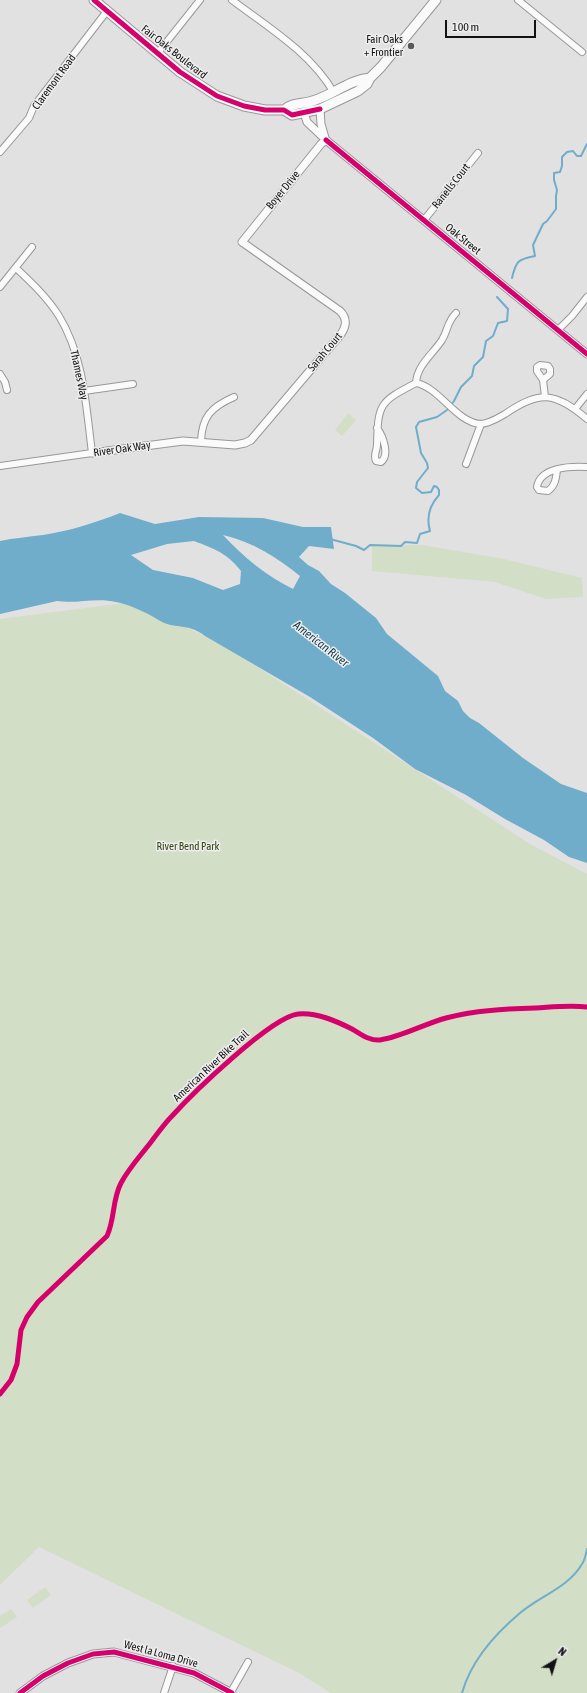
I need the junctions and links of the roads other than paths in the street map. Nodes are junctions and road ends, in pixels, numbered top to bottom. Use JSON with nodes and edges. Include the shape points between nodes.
{"nodes":[{"id":1,"x":94,"y":0,"type":"edge"},
{"id":2,"x":200,"y":0,"type":"edge"},
{"id":3,"x":232,"y":0,"type":"edge"},
{"id":4,"x":436,"y":0,"type":"edge"},
{"id":5,"x":518,"y":0,"type":"edge"},
{"id":6,"x":107,"y":11,"type":"junction"},
{"id":7,"x":582,"y":52,"type":"dead end"},
{"id":8,"x":157,"y":54,"type":"junction"},
{"id":9,"x":370,"y":78,"type":"junction"},
{"id":10,"x":330,"y":95,"type":"junction"},
{"id":11,"x":320,"y":109,"type":"junction"},
{"id":12,"x":284,"y":110,"type":"junction"},
{"id":13,"x":304,"y":113,"type":"junction"},
{"id":14,"x":326,"y":140,"type":"junction"},
{"id":15,"x":0,"y":152,"type":"edge"},
{"id":16,"x":478,"y":153,"type":"dead end"},
{"id":17,"x":424,"y":220,"type":"junction"},
{"id":18,"x":242,"y":242,"type":"joint"},
{"id":19,"x":32,"y":248,"type":"dead end"},
{"id":20,"x":16,"y":268,"type":"junction"},
{"id":21,"x":0,"y":287,"type":"edge"},
{"id":22,"x":587,"y":297,"type":"edge"},
{"id":23,"x":456,"y":313,"type":"dead end"},
{"id":24,"x":558,"y":330,"type":"junction"},
{"id":25,"x":587,"y":354,"type":"edge"},
{"id":26,"x":0,"y":374,"type":"edge"},
{"id":27,"x":543,"y":380,"type":"dead end"},
{"id":28,"x":416,"y":382,"type":"junction"},
{"id":29,"x":133,"y":384,"type":"dead end"},
{"id":30,"x":7,"y":390,"type":"dead end"},
{"id":31,"x":84,"y":390,"type":"junction"},
{"id":32,"x":587,"y":394,"type":"edge"},
{"id":33,"x":234,"y":397,"type":"dead end"},
{"id":34,"x":545,"y":397,"type":"junction"},
{"id":35,"x":575,"y":409,"type":"junction"},
{"id":36,"x":586,"y":417,"type":"edge"},
{"id":37,"x":481,"y":424,"type":"junction"},
{"id":38,"x":377,"y":428,"type":"junction"},
{"id":39,"x":201,"y":441,"type":"junction"},
{"id":40,"x":245,"y":443,"type":"joint"},
{"id":41,"x":92,"y":453,"type":"junction"},
{"id":42,"x":466,"y":464,"type":"dead end"},
{"id":43,"x":0,"y":466,"type":"edge"},
{"id":44,"x":587,"y":467,"type":"edge"},
{"id":45,"x":557,"y":470,"type":"dead end"},
{"id":46,"x":248,"y":1662,"type":"dead end"},
{"id":47,"x":173,"y":1666,"type":"junction"},
{"id":48,"x":20,"y":1693,"type":"edge"},
{"id":49,"x":164,"y":1693,"type":"edge"},
{"id":50,"x":232,"y":1693,"type":"edge"}],
"edges":[{"from":1,"to":6,"type":"main road","name":"Fair Oaks Boulevard"},
{"from":2,"to":8,"type":"street"},
{"from":3,"to":10,"type":"street","via":[[311,62],[326,80]]},
{"from":4,"to":9,"type":"main road","name":"Fair Oaks Boulevard"},
{"from":5,"to":7,"type":"street"},
{"from":6,"to":8,"type":"main road","name":"Fair Oaks Boulevard"},
{"from":6,"to":15,"type":"street","name":"Claremont Road","via":[[34,106],[29,118]]},
{"from":8,"to":12,"type":"main road","name":"Fair Oaks Boulevard","via":[[217,96],[244,106]]},
{"from":9,"to":10,"type":"main road","name":"Fair Oaks Boulevard","via":[[359,79]]},
{"from":9,"to":11,"type":"main road","name":"Fair Oaks Boulevard","via":[[358,91]]},
{"from":10,"to":12,"type":"main road","name":"Fair Oaks Boulevard","via":[[288,105]]},
{"from":10,"to":13,"type":"main road","via":[[323,103],[314,105]]},
{"from":11,"to":13,"type":"main road","name":"Fair Oaks Boulevard"},
{"from":11,"to":14,"type":"street","via":[[320,124]]},
{"from":12,"to":13,"type":"main road","name":"Fair Oaks Boulevard","via":[[292,115]]},
{"from":13,"to":14,"type":"street","via":[[307,122]]},
{"from":14,"to":17,"type":"street","name":"Oak Street"},
{"from":14,"to":18,"type":"street","name":"Boyer Drive"},
{"from":16,"to":17,"type":"street","name":"Ranells Court"},
{"from":17,"to":24,"type":"street","name":"Oak Street"},
{"from":18,"to":40,"type":"street","name":"Sarah Court","via":[[337,308],[343,314],[346,323],[334,343],[251,440]]},
{"from":19,"to":20,"type":"street"},
{"from":20,"to":21,"type":"street"},
{"from":20,"to":31,"type":"street","name":"Thames Way","via":[[45,297],[59,317],[74,349]]},
{"from":22,"to":24,"type":"street"},
{"from":23,"to":28,"type":"street","via":[[448,323],[441,341],[420,368]]},
{"from":24,"to":25,"type":"street","name":"Oak Street"},
{"from":26,"to":30,"type":"street"},
{"from":27,"to":34,"type":"street"},
{"from":28,"to":37,"type":"street","via":[[426,386],[472,422]]},
{"from":28,"to":38,"type":"street","via":[[387,400],[380,409]]},
{"from":29,"to":31,"type":"street"},
{"from":31,"to":41,"type":"street","name":"Thames Way"},
{"from":32,"to":35,"type":"street"},
{"from":33,"to":39,"type":"street","via":[[220,404],[207,416],[202,428]]},
{"from":34,"to":35,"type":"street","via":[[559,400]]},
{"from":34,"to":37,"type":"street","via":[[525,400],[501,417]]},
{"from":35,"to":36,"type":"street"},
{"from":37,"to":42,"type":"street"},
{"from":38,"to":38,"type":"street","via":[[374,458],[381,462],[385,455],[383,436]]},
{"from":39,"to":40,"type":"street","name":"River Oak Way"},
{"from":39,"to":41,"type":"street","name":"River Oak Way"},
{"from":41,"to":43,"type":"street","name":"River Oak Way"},
{"from":44,"to":45,"type":"street","via":[[572,466]]},
{"from":46,"to":50,"type":"street"},
{"from":47,"to":48,"type":"street","name":"West la Loma Drive","via":[[114,1652],[93,1654],[55,1669]]},
{"from":47,"to":49,"type":"street"},
{"from":47,"to":50,"type":"street","name":"West la Loma Drive","via":[[203,1676]]}]}
